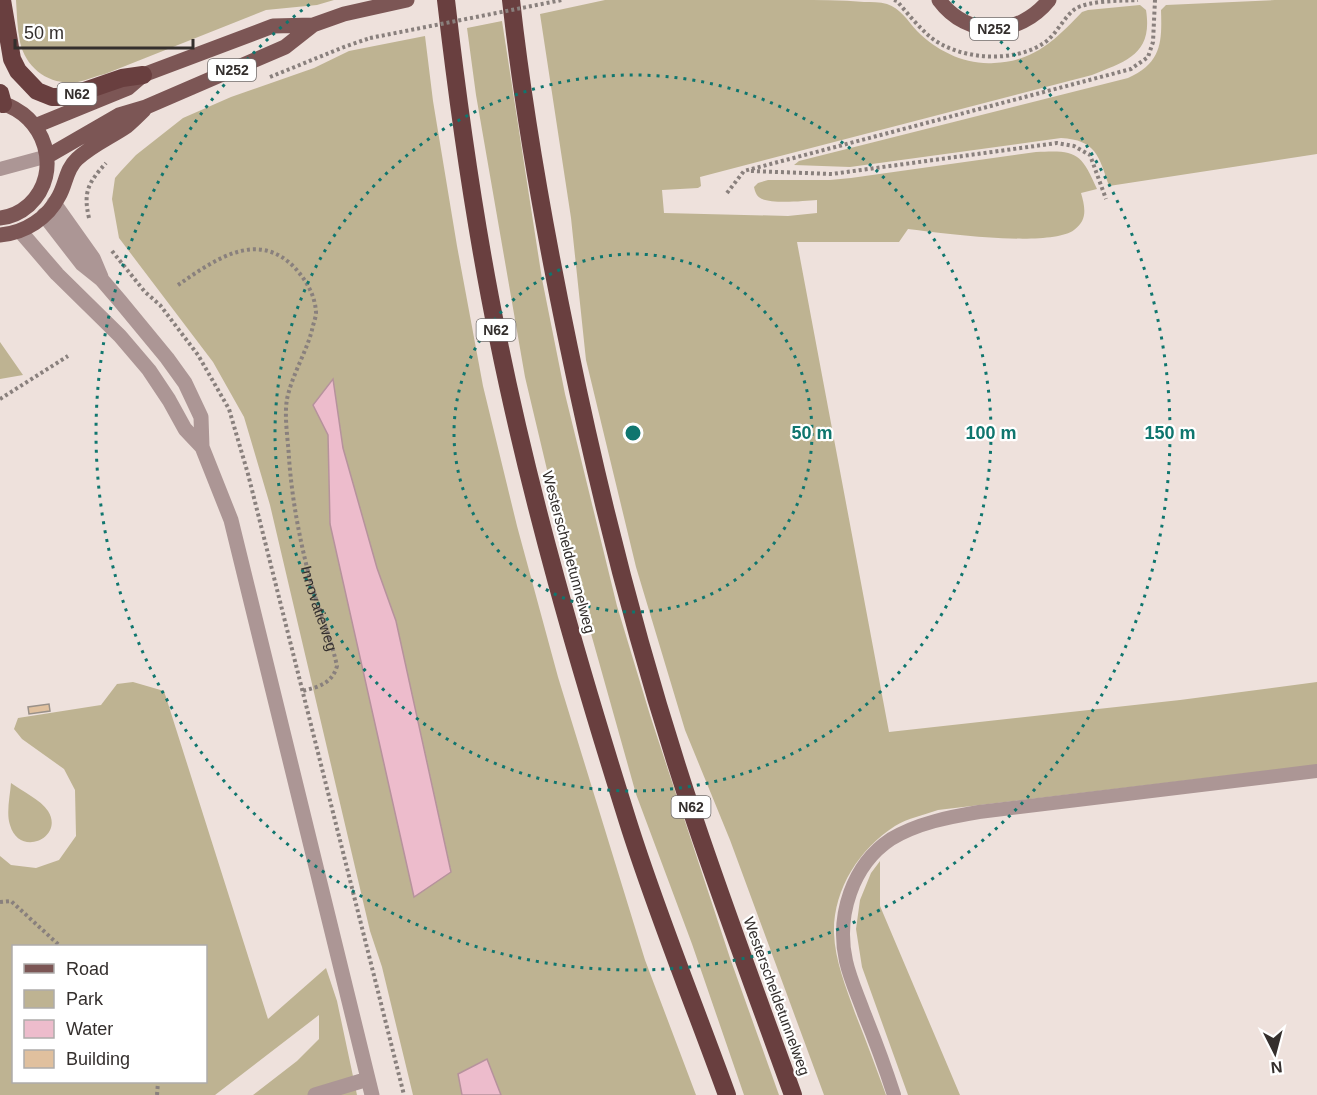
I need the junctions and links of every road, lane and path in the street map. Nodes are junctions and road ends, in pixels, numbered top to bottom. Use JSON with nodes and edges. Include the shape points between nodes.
{"nodes":[{"id":1,"x":2,"y":0,"type":"edge"},
{"id":2,"x":407,"y":0,"type":"edge"},
{"id":3,"x":436,"y":0,"type":"edge"},
{"id":4,"x":446,"y":0,"type":"edge"},
{"id":5,"x":511,"y":0,"type":"edge"},
{"id":6,"x":562,"y":0,"type":"edge"},
{"id":7,"x":939,"y":0,"type":"edge"},
{"id":8,"x":1049,"y":0,"type":"edge"},
{"id":9,"x":1155,"y":0,"type":"edge"},
{"id":10,"x":313,"y":25,"type":"junction"},
{"id":11,"x":450,"y":35,"type":"junction"},
{"id":12,"x":143,"y":75,"type":"junction"},
{"id":13,"x":266,"y":78,"type":"dead end"},
{"id":14,"x":1,"y":100,"type":"edge"},
{"id":15,"x":146,"y":108,"type":"junction"},
{"id":16,"x":35,"y":126,"type":"junction"},
{"id":17,"x":48,"y":156,"type":"junction"},
{"id":18,"x":110,"y":159,"type":"dead end"},
{"id":19,"x":0,"y":169,"type":"edge"},
{"id":20,"x":744,"y":171,"type":"junction"},
{"id":21,"x":727,"y":193,"type":"dead end"},
{"id":22,"x":35,"y":199,"type":"junction"},
{"id":23,"x":1106,"y":199,"type":"dead end"},
{"id":24,"x":54,"y":203,"type":"junction"},
{"id":25,"x":44,"y":215,"type":"junction"},
{"id":26,"x":0,"y":218,"type":"edge"},
{"id":27,"x":94,"y":225,"type":"dead end"},
{"id":28,"x":20,"y":231,"type":"junction"},
{"id":29,"x":0,"y":235,"type":"edge"},
{"id":30,"x":102,"y":280,"type":"junction"},
{"id":31,"x":178,"y":285,"type":"dead end"},
{"id":32,"x":68,"y":356,"type":"dead end"},
{"id":33,"x":0,"y":399,"type":"edge"},
{"id":34,"x":202,"y":447,"type":"junction"},
{"id":35,"x":1317,"y":771,"type":"edge"},
{"id":36,"x":0,"y":902,"type":"edge"},
{"id":37,"x":59,"y":945,"type":"edge"},
{"id":38,"x":368,"y":1079,"type":"junction"},
{"id":39,"x":315,"y":1095,"type":"edge"},
{"id":40,"x":372,"y":1095,"type":"edge"},
{"id":41,"x":404,"y":1095,"type":"edge"},
{"id":42,"x":727,"y":1095,"type":"edge"},
{"id":43,"x":793,"y":1095,"type":"edge"},
{"id":44,"x":894,"y":1095,"type":"edge"}],
"edges":[{"from":1,"to":12,"type":"highway","number":"N62","via":[[12,59],[37,91],[67,97]]},
{"from":2,"to":10,"type":"main road","number":"N252"},
{"from":3,"to":11,"type":"highway","number":"N62"},
{"from":4,"to":11,"type":"highway","name":"Westerscheldetunnelweg","number":"N62"},
{"from":5,"to":43,"type":"highway","name":"Westerscheldetunnelweg","number":"N62","via":[[553,273],[606,514],[695,820]]},
{"from":6,"to":13,"type":"path","bridge":true,"via":[[370,38]]},
{"from":7,"to":8,"type":"main road","number":"N252","via":[[963,22],[1003,29],[1023,23],[1040,12]]},
{"from":9,"to":20,"type":"path","via":[[1153,42],[1148,57],[1131,69]]},
{"from":10,"to":12,"type":"main road","number":"N252","via":[[273,26]]},
{"from":10,"to":15,"type":"main road","number":"N252","via":[[285,47]]},
{"from":11,"to":42,"type":"highway","name":"Westerscheldetunnelweg","number":"N62","via":[[463,140],[496,328],[548,549],[629,825]]},
{"from":12,"to":16,"type":"main road","number":"N252","via":[[128,88]]},
{"from":14,"to":16,"type":"main road","via":[[21,111]]},
{"from":15,"to":17,"type":"main road","number":"N252","via":[[119,115]]},
{"from":15,"to":24,"type":"main road","number":"N252","via":[[129,125],[75,161]]},
{"from":16,"to":17,"type":"main road"},
{"from":17,"to":19,"type":"lane"},
{"from":17,"to":22,"type":"main road","via":[[43,186]]},
{"from":18,"to":27,"type":"path","via":[[88,186],[85,200]]},
{"from":20,"to":21,"type":"path"},
{"from":20,"to":23,"type":"path","via":[[832,174],[1057,143],[1090,155]]},
{"from":22,"to":25,"type":"main road"},
{"from":22,"to":26,"type":"main road","via":[[22,211]]},
{"from":24,"to":25,"type":"main road","number":"N252"},
{"from":24,"to":30,"type":"street","via":[[93,258]]},
{"from":25,"to":28,"type":"main road","number":"N252"},
{"from":25,"to":30,"type":"street","via":[[82,264]]},
{"from":28,"to":29,"type":"main road","number":"N252"},
{"from":28,"to":34,"type":"street","via":[[120,336]]},
{"from":30,"to":34,"type":"street","via":[[185,383],[201,417]]},
{"from":31,"to":41,"type":"path","name":"Innovatieweg","via":[[213,261],[240,250],[255,249],[288,261],[308,283],[314,299],[316,314],[287,398],[289,459],[299,531],[337,666],[328,682],[302,691]]},
{"from":32,"to":33,"type":"path"},
{"from":34,"to":38,"type":"street","via":[[231,520]]},
{"from":35,"to":44,"type":"lane","via":[[979,812],[921,825],[891,839],[865,864],[855,880],[847,898],[843,940],[849,972]]},
{"from":36,"to":37,"type":"path","via":[[11,901]]},
{"from":38,"to":39,"type":"street"},
{"from":38,"to":40,"type":"street"}]}
